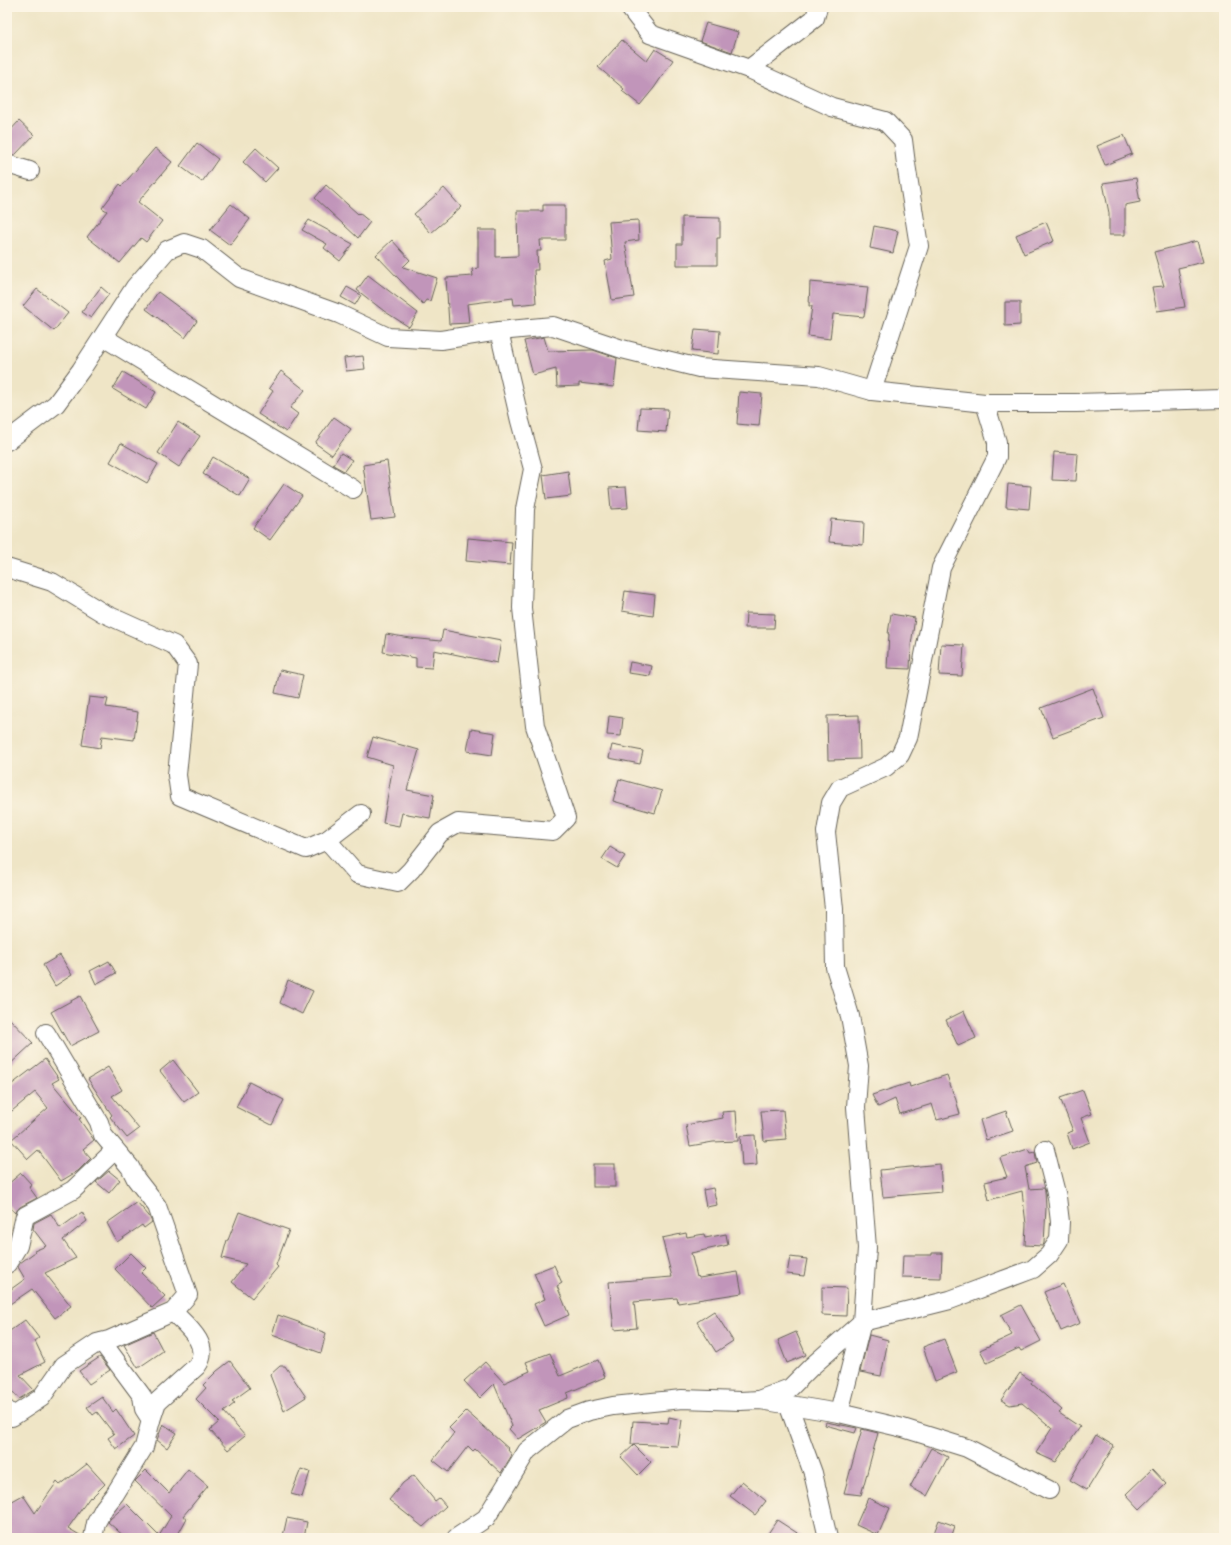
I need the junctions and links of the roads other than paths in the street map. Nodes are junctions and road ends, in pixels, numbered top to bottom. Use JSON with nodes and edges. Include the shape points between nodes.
{"nodes":[{"id":1,"x":629,"y":7,"type":"edge"},
{"id":2,"x":818,"y":7,"type":"edge"},
{"id":3,"x":749,"y":69,"type":"junction"},
{"id":4,"x":7,"y":164,"type":"edge"},
{"id":5,"x":30,"y":171,"type":"dead end"},
{"id":6,"x":499,"y":331,"type":"junction"},
{"id":7,"x":103,"y":336,"type":"junction"},
{"id":8,"x":872,"y":391,"type":"junction"},
{"id":9,"x":1224,"y":399,"type":"edge"},
{"id":10,"x":985,"y":403,"type":"junction"},
{"id":11,"x":7,"y":441,"type":"edge"},
{"id":12,"x":353,"y":489,"type":"dead end"},
{"id":13,"x":7,"y":568,"type":"edge"},
{"id":14,"x":361,"y":814,"type":"dead end"},
{"id":15,"x":327,"y":840,"type":"junction"},
{"id":16,"x":46,"y":1034,"type":"dead end"},
{"id":17,"x":115,"y":1150,"type":"junction"},
{"id":18,"x":1045,"y":1150,"type":"dead end"},
{"id":19,"x":7,"y":1264,"type":"edge"},
{"id":20,"x":173,"y":1312,"type":"junction"},
{"id":21,"x":862,"y":1322,"type":"junction"},
{"id":22,"x":102,"y":1342,"type":"junction"},
{"id":23,"x":760,"y":1400,"type":"junction"},
{"id":24,"x":788,"y":1404,"type":"junction"},
{"id":25,"x":7,"y":1410,"type":"edge"},
{"id":26,"x":840,"y":1413,"type":"junction"},
{"id":27,"x":151,"y":1420,"type":"junction"},
{"id":28,"x":1049,"y":1490,"type":"dead end"},
{"id":29,"x":93,"y":1538,"type":"edge"},
{"id":30,"x":456,"y":1538,"type":"edge"},
{"id":31,"x":828,"y":1538,"type":"edge"}],
"edges":[{"from":1,"to":3,"type":"street","via":[[650,34]]},
{"from":2,"to":3,"type":"street","via":[[815,18]]},
{"from":3,"to":8,"type":"street","via":[[832,107],[885,121],[903,140],[919,246]]},
{"from":4,"to":5,"type":"street"},
{"from":6,"to":7,"type":"street","via":[[440,340],[388,337],[339,314],[239,278],[202,249],[184,243],[167,250],[135,287]]},
{"from":6,"to":8,"type":"street","via":[[553,326],[622,349],[699,368],[819,376]]},
{"from":6,"to":15,"type":"street","via":[[533,469],[525,509],[522,608],[534,726],[566,818],[553,831],[458,823],[440,833],[398,883],[357,874]]},
{"from":7,"to":11,"type":"street","via":[[56,404]]},
{"from":7,"to":12,"type":"street"},
{"from":8,"to":10,"type":"street"},
{"from":9,"to":10,"type":"street"},
{"from":10,"to":21,"type":"street","via":[[997,442],[998,457],[941,568],[908,738],[900,754],[886,767],[840,788],[831,803],[826,832],[834,909],[835,967],[850,1016],[859,1066],[856,1107],[867,1248]]},
{"from":13,"to":15,"type":"street","via":[[52,582],[103,613],[174,645],[188,664],[177,775],[180,796],[306,850]]},
{"from":14,"to":15,"type":"street"},
{"from":16,"to":17,"type":"street","via":[[99,1122],[104,1136]]},
{"from":17,"to":19,"type":"street","via":[[73,1190],[25,1216],[18,1246]]},
{"from":17,"to":20,"type":"street","via":[[157,1206],[174,1253],[188,1295]]},
{"from":18,"to":21,"type":"street","via":[[1057,1197],[1060,1222],[1059,1240],[1049,1255],[1033,1269],[950,1300]]},
{"from":20,"to":22,"type":"street"},
{"from":20,"to":27,"type":"street","via":[[197,1337],[202,1360],[157,1402]]},
{"from":21,"to":23,"type":"street","via":[[811,1366],[790,1388]]},
{"from":21,"to":26,"type":"street"},
{"from":22,"to":25,"type":"street","via":[[64,1365],[41,1398],[12,1417]]},
{"from":22,"to":27,"type":"street","via":[[142,1396],[144,1409]]},
{"from":23,"to":24,"type":"street"},
{"from":23,"to":30,"type":"street","via":[[682,1399],[613,1406],[567,1419],[527,1451],[486,1518]]},
{"from":24,"to":26,"type":"street"},
{"from":24,"to":31,"type":"street","via":[[813,1473]]},
{"from":26,"to":28,"type":"street","via":[[904,1428],[967,1448]]},
{"from":27,"to":29,"type":"street","via":[[144,1447],[96,1522]]}]}
